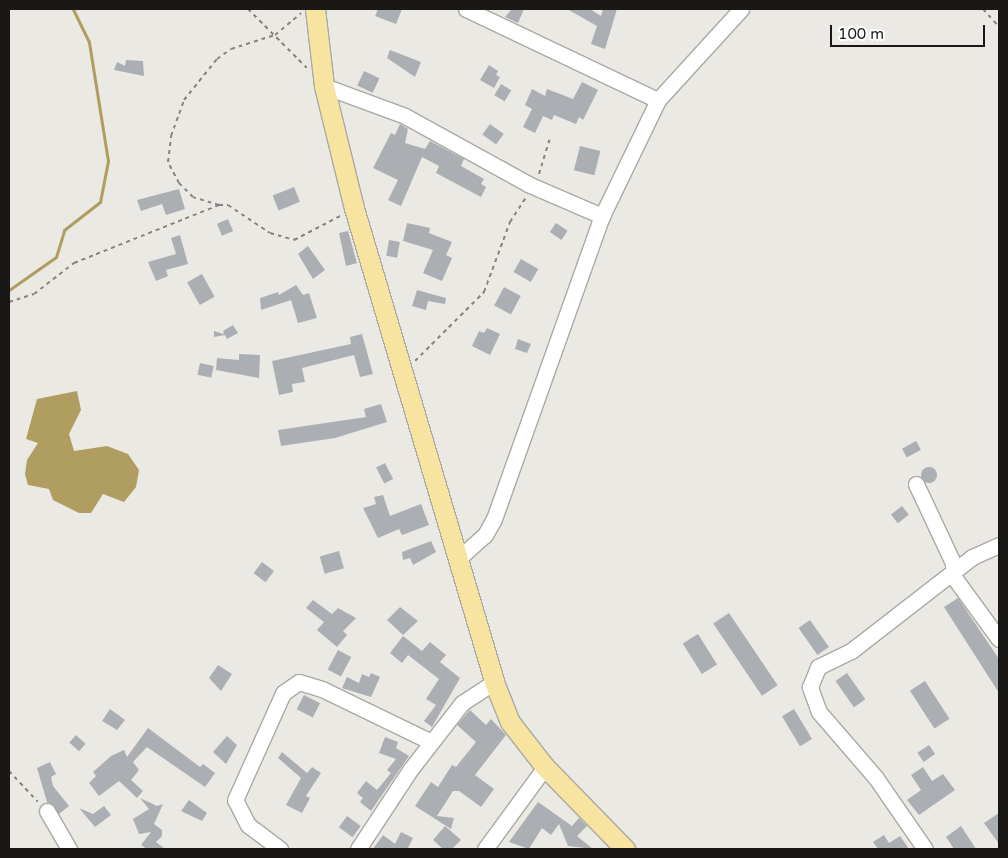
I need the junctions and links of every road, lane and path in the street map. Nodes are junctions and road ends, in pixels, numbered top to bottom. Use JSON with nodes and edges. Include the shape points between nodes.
{"nodes":[{"id":1,"x":248,"y":9,"type":"edge"},
{"id":2,"x":306,"y":9,"type":"edge"},
{"id":3,"x":315,"y":9,"type":"edge"},
{"id":4,"x":741,"y":9,"type":"edge"},
{"id":5,"x":983,"y":9,"type":"edge"},
{"id":6,"x":475,"y":11,"type":"edge"},
{"id":7,"x":999,"y":27,"type":"edge"},
{"id":8,"x":275,"y":35,"type":"junction"},
{"id":9,"x":324,"y":86,"type":"junction"},
{"id":10,"x":658,"y":100,"type":"junction"},
{"id":11,"x":550,"y":139,"type":"dead end"},
{"id":12,"x":536,"y":188,"type":"junction"},
{"id":13,"x":219,"y":205,"type":"junction"},
{"id":14,"x":354,"y":208,"type":"junction"},
{"id":15,"x":602,"y":216,"type":"junction"},
{"id":16,"x":9,"y":302,"type":"edge"},
{"id":17,"x":402,"y":373,"type":"junction"},
{"id":18,"x":916,"y":484,"type":"dead end"},
{"id":19,"x":999,"y":545,"type":"edge"},
{"id":20,"x":458,"y":559,"type":"junction"},
{"id":21,"x":952,"y":576,"type":"junction"},
{"id":22,"x":999,"y":639,"type":"edge"},
{"id":23,"x":494,"y":682,"type":"junction"},
{"id":24,"x":431,"y":742,"type":"junction"},
{"id":25,"x":545,"y":767,"type":"junction"},
{"id":26,"x":9,"y":772,"type":"edge"},
{"id":27,"x":47,"y":811,"type":"joint"},
{"id":28,"x":361,"y":848,"type":"edge"},
{"id":29,"x":69,"y":849,"type":"edge"},
{"id":30,"x":280,"y":849,"type":"edge"},
{"id":31,"x":485,"y":849,"type":"edge"},
{"id":32,"x":625,"y":849,"type":"edge"},
{"id":33,"x":925,"y":849,"type":"edge"}],
"edges":[{"from":1,"to":8,"type":"path"},
{"from":2,"to":8,"type":"path"},
{"from":3,"to":9,"type":"main road"},
{"from":4,"to":10,"type":"street"},
{"from":5,"to":7,"type":"path"},
{"from":6,"to":10,"type":"street"},
{"from":8,"to":9,"type":"path"},
{"from":8,"to":13,"type":"path","via":[[231,49],[217,58],[184,100],[171,136],[168,162],[179,183],[193,197]]},
{"from":9,"to":12,"type":"street","via":[[405,116]]},
{"from":9,"to":14,"type":"main road"},
{"from":10,"to":15,"type":"street"},
{"from":11,"to":12,"type":"path"},
{"from":12,"to":15,"type":"street"},
{"from":12,"to":17,"type":"path","via":[[517,206],[484,292]]},
{"from":13,"to":14,"type":"path","via":[[228,205],[270,232],[294,240]]},
{"from":13,"to":16,"type":"path","via":[[74,263],[34,294]]},
{"from":14,"to":17,"type":"main road"},
{"from":15,"to":20,"type":"street","via":[[494,519],[485,535]]},
{"from":17,"to":20,"type":"main road"},
{"from":18,"to":21,"type":"street","via":[[953,563]]},
{"from":19,"to":21,"type":"street","via":[[972,557]]},
{"from":20,"to":23,"type":"main road"},
{"from":21,"to":22,"type":"street"},
{"from":21,"to":33,"type":"street","via":[[851,651],[818,667],[810,686],[819,712],[876,778]]},
{"from":23,"to":24,"type":"street","via":[[462,703]]},
{"from":23,"to":25,"type":"main road","via":[[510,722]]},
{"from":24,"to":28,"type":"street"},
{"from":24,"to":30,"type":"street","via":[[322,689],[299,682],[283,693],[235,800],[248,825]]},
{"from":25,"to":31,"type":"street"},
{"from":25,"to":32,"type":"main road"},
{"from":26,"to":27,"type":"path"},
{"from":27,"to":29,"type":"street"}]}
